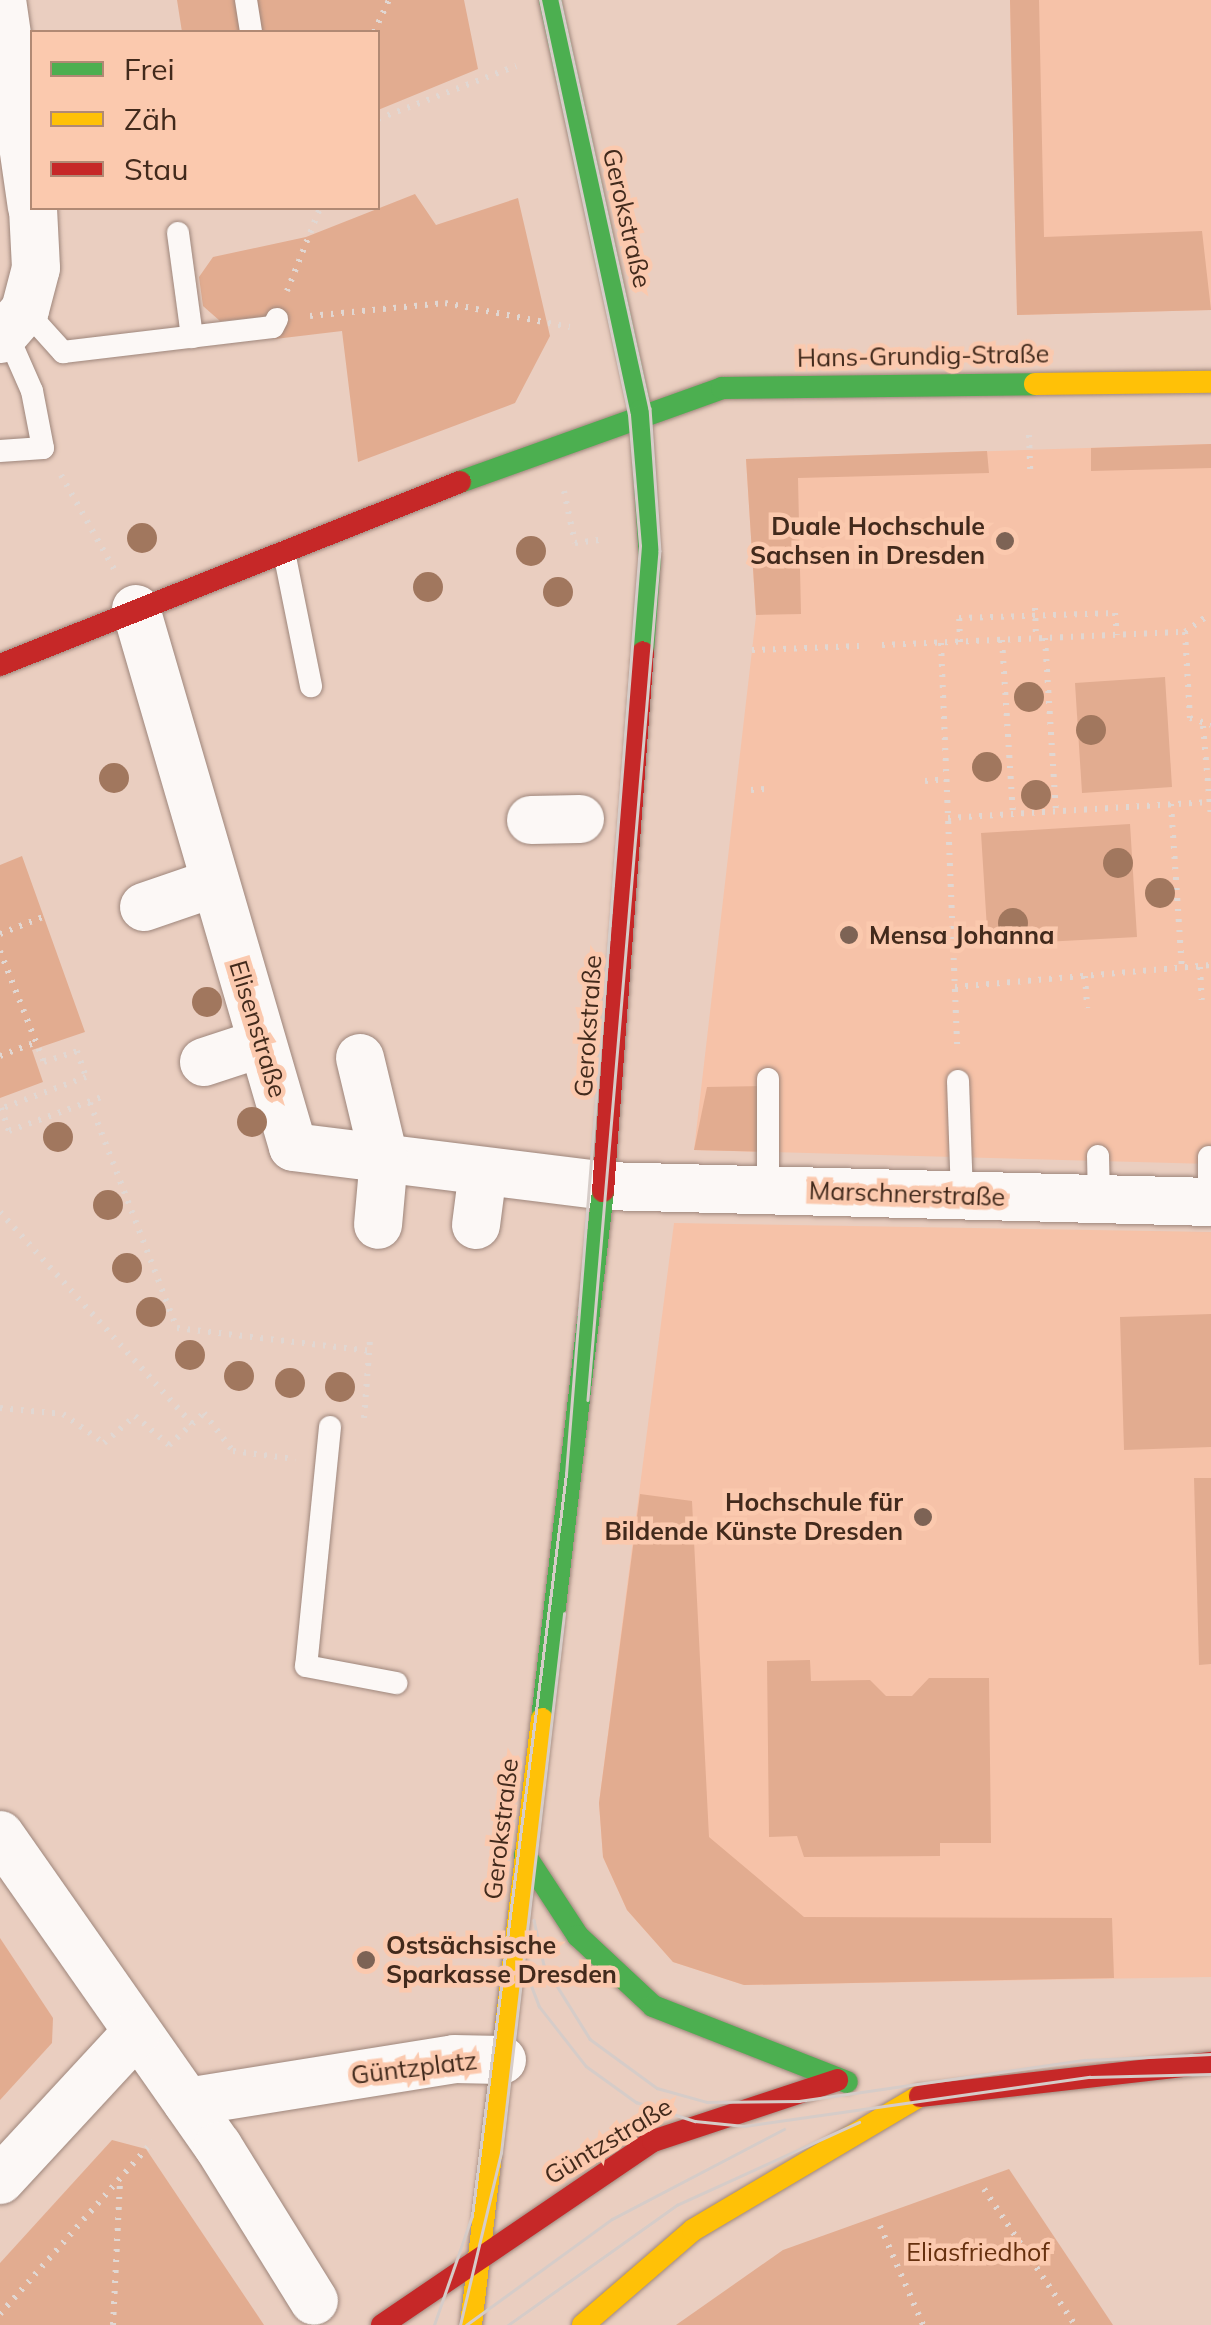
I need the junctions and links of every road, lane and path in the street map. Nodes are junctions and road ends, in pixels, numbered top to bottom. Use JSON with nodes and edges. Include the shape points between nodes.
{"nodes":[{"id":1,"x":2,"y":0,"type":"edge"},
{"id":2,"x":246,"y":0,"type":"edge"},
{"id":3,"x":389,"y":0,"type":"edge"},
{"id":4,"x":550,"y":0,"type":"edge"},
{"id":5,"x":251,"y":30,"type":"edge"},
{"id":6,"x":375,"y":30,"type":"edge"},
{"id":7,"x":562,"y":55,"type":"junction"},
{"id":8,"x":380,"y":118,"type":"edge"},
{"id":9,"x":30,"y":193,"type":"edge"},
{"id":10,"x":32,"y":210,"type":"edge"},
{"id":11,"x":319,"y":210,"type":"edge"},
{"id":12,"x":178,"y":233,"type":"dead end"},
{"id":13,"x":277,"y":319,"type":"junction"},
{"id":14,"x":571,"y":327,"type":"dead end"},
{"id":15,"x":11,"y":328,"type":"edge"},
{"id":16,"x":192,"y":337,"type":"junction"},
{"id":17,"x":1211,"y":382,"type":"edge"},
{"id":18,"x":640,"y":412,"type":"junction"},
{"id":19,"x":1030,"y":434,"type":"dead end"},
{"id":20,"x":43,"y":448,"type":"junction"},
{"id":21,"x":0,"y":452,"type":"edge"},
{"id":22,"x":1030,"y":472,"type":"dead end"},
{"id":23,"x":563,"y":490,"type":"dead end"},
{"id":24,"x":609,"y":540,"type":"dead end"},
{"id":25,"x":284,"y":552,"type":"junction"},
{"id":26,"x":136,"y":610,"type":"junction"},
{"id":27,"x":1035,"y":612,"type":"junction"},
{"id":28,"x":1206,"y":617,"type":"dead end"},
{"id":29,"x":1185,"y":632,"type":"junction"},
{"id":30,"x":1117,"y":635,"type":"junction"},
{"id":31,"x":1041,"y":638,"type":"junction"},
{"id":32,"x":1002,"y":640,"type":"junction"},
{"id":33,"x":960,"y":642,"type":"junction"},
{"id":34,"x":941,"y":643,"type":"junction"},
{"id":35,"x":882,"y":645,"type":"dead end"},
{"id":36,"x":859,"y":646,"type":"dead end"},
{"id":37,"x":752,"y":650,"type":"dead end"},
{"id":38,"x":0,"y":665,"type":"edge"},
{"id":39,"x":310,"y":686,"type":"dead end"},
{"id":40,"x":1207,"y":726,"type":"edge"},
{"id":41,"x":946,"y":779,"type":"junction"},
{"id":42,"x":924,"y":780,"type":"dead end"},
{"id":43,"x":766,"y":789,"type":"dead end"},
{"id":44,"x":751,"y":790,"type":"dead end"},
{"id":45,"x":1210,"y":802,"type":"edge"},
{"id":46,"x":1171,"y":804,"type":"junction"},
{"id":47,"x":1056,"y":812,"type":"junction"},
{"id":48,"x":1013,"y":814,"type":"junction"},
{"id":49,"x":580,"y":818,"type":"dead end"},
{"id":50,"x":948,"y":818,"type":"junction"},
{"id":51,"x":1211,"y":818,"type":"edge"},
{"id":52,"x":531,"y":820,"type":"dead end"},
{"id":53,"x":214,"y":882,"type":"junction"},
{"id":54,"x":144,"y":907,"type":"dead end"},
{"id":55,"x":44,"y":917,"type":"dead end"},
{"id":56,"x":0,"y":934,"type":"edge"},
{"id":57,"x":0,"y":950,"type":"edge"},
{"id":58,"x":1211,"y":965,"type":"edge"},
{"id":59,"x":1200,"y":966,"type":"junction"},
{"id":60,"x":1182,"y":968,"type":"junction"},
{"id":61,"x":1084,"y":976,"type":"junction"},
{"id":62,"x":954,"y":988,"type":"junction"},
{"id":63,"x":1202,"y":1000,"type":"dead end"},
{"id":64,"x":1087,"y":1008,"type":"dead end"},
{"id":65,"x":36,"y":1042,"type":"junction"},
{"id":66,"x":262,"y":1043,"type":"junction"},
{"id":67,"x":92,"y":1053,"type":"dead end"},
{"id":68,"x":0,"y":1056,"type":"edge"},
{"id":69,"x":80,"y":1057,"type":"junction"},
{"id":70,"x":360,"y":1058,"type":"dead end"},
{"id":71,"x":204,"y":1062,"type":"dead end"},
{"id":72,"x":768,"y":1078,"type":"dead end"},
{"id":73,"x":958,"y":1080,"type":"joint"},
{"id":74,"x":107,"y":1095,"type":"dead end"},
{"id":75,"x":90,"y":1103,"type":"junction"},
{"id":76,"x":1,"y":1108,"type":"edge"},
{"id":77,"x":384,"y":1158,"type":"junction"},
{"id":78,"x":483,"y":1171,"type":"junction"},
{"id":79,"x":604,"y":1186,"type":"junction"},
{"id":80,"x":1210,"y":1187,"type":"edge"},
{"id":81,"x":768,"y":1190,"type":"junction"},
{"id":82,"x":962,"y":1196,"type":"junction"},
{"id":83,"x":0,"y":1212,"type":"edge"},
{"id":84,"x":378,"y":1225,"type":"dead end"},
{"id":85,"x":476,"y":1225,"type":"dead end"},
{"id":86,"x":370,"y":1340,"type":"dead end"},
{"id":87,"x":369,"y":1351,"type":"junction"},
{"id":88,"x":0,"y":1408,"type":"edge"},
{"id":89,"x":192,"y":1424,"type":"junction"},
{"id":90,"x":330,"y":1427,"type":"dead end"},
{"id":91,"x":363,"y":1430,"type":"dead end"},
{"id":92,"x":326,"y":1463,"type":"junction"},
{"id":93,"x":396,"y":1683,"type":"dead end"},
{"id":94,"x":0,"y":1835,"type":"edge"},
{"id":95,"x":526,"y":1855,"type":"junction"},
{"id":96,"x":136,"y":2033,"type":"junction"},
{"id":97,"x":502,"y":2060,"type":"junction"},
{"id":98,"x":1211,"y":2063,"type":"edge"},
{"id":99,"x":837,"y":2080,"type":"junction"},
{"id":100,"x":908,"y":2097,"type":"junction"},
{"id":101,"x":188,"y":2102,"type":"junction"},
{"id":102,"x":153,"y":2141,"type":"dead end"},
{"id":103,"x":0,"y":2180,"type":"edge"},
{"id":104,"x":120,"y":2180,"type":"junction"},
{"id":105,"x":984,"y":2189,"type":"dead end"},
{"id":106,"x":880,"y":2226,"type":"dead end"},
{"id":107,"x":476,"y":2258,"type":"junction"},
{"id":108,"x":314,"y":2302,"type":"dead end"},
{"id":109,"x":0,"y":2314,"type":"edge"},
{"id":110,"x":113,"y":2325,"type":"edge"},
{"id":111,"x":382,"y":2325,"type":"edge"},
{"id":112,"x":442,"y":2325,"type":"edge"},
{"id":113,"x":471,"y":2325,"type":"edge"},
{"id":114,"x":583,"y":2325,"type":"edge"},
{"id":115,"x":922,"y":2325,"type":"edge"},
{"id":116,"x":1075,"y":2325,"type":"edge"}],
"edges":[{"from":1,"to":9,"type":"street"},
{"from":2,"to":5,"type":"lane"},
{"from":3,"to":6,"type":"path"},
{"from":4,"to":7,"type":"street","name":"Gerokstraße"},
{"from":7,"to":8,"type":"path"},
{"from":7,"to":18,"type":"street","name":"Gerokstraße"},
{"from":10,"to":15,"type":"street","via":[[36,268]]},
{"from":11,"to":13,"type":"path"},
{"from":12,"to":16,"type":"lane"},
{"from":13,"to":14,"type":"path","via":[[445,303]]},
{"from":13,"to":16,"type":"lane","via":[[274,327]]},
{"from":15,"to":16,"type":"lane","via":[[63,352]]},
{"from":15,"to":20,"type":"lane"},
{"from":17,"to":18,"type":"street","name":"Hans-Grundig-Straße","via":[[746,387]]},
{"from":18,"to":25,"type":"street"},
{"from":18,"to":79,"type":"street","name":"Gerokstraße","via":[[650,558]]},
{"from":19,"to":22,"type":"path"},
{"from":20,"to":21,"type":"lane"},
{"from":20,"to":26,"type":"path"},
{"from":23,"to":24,"type":"path","via":[[575,543]]},
{"from":25,"to":26,"type":"street"},
{"from":25,"to":39,"type":"lane"},
{"from":26,"to":38,"type":"street"},
{"from":26,"to":53,"type":"street","name":"Elisenstraße"},
{"from":27,"to":30,"type":"path","via":[[1115,613]]},
{"from":27,"to":31,"type":"path"},
{"from":27,"to":33,"type":"path","via":[[959,618]]},
{"from":28,"to":29,"type":"path"},
{"from":29,"to":30,"type":"path"},
{"from":29,"to":40,"type":"path","via":[[1190,718]]},
{"from":30,"to":31,"type":"path"},
{"from":31,"to":32,"type":"path"},
{"from":31,"to":47,"type":"path"},
{"from":32,"to":33,"type":"path"},
{"from":32,"to":48,"type":"path"},
{"from":33,"to":34,"type":"path"},
{"from":34,"to":35,"type":"path"},
{"from":34,"to":41,"type":"path"},
{"from":36,"to":37,"type":"path"},
{"from":40,"to":45,"type":"path"},
{"from":41,"to":42,"type":"path"},
{"from":41,"to":50,"type":"path"},
{"from":43,"to":44,"type":"path"},
{"from":45,"to":46,"type":"path"},
{"from":45,"to":51,"type":"path"},
{"from":46,"to":47,"type":"path"},
{"from":46,"to":60,"type":"path"},
{"from":47,"to":48,"type":"path"},
{"from":48,"to":50,"type":"path"},
{"from":49,"to":52,"type":"street"},
{"from":50,"to":62,"type":"path"},
{"from":53,"to":54,"type":"street"},
{"from":53,"to":66,"type":"street","name":"Elisenstraße","via":[[253,947]]},
{"from":55,"to":56,"type":"path"},
{"from":57,"to":65,"type":"path"},
{"from":58,"to":59,"type":"path"},
{"from":59,"to":60,"type":"path"},
{"from":59,"to":63,"type":"path"},
{"from":60,"to":61,"type":"path"},
{"from":61,"to":62,"type":"path"},
{"from":61,"to":64,"type":"path"},
{"from":62,"to":73,"type":"path"},
{"from":65,"to":68,"type":"path"},
{"from":65,"to":69,"type":"path","via":[[44,1062]]},
{"from":66,"to":71,"type":"street"},
{"from":66,"to":77,"type":"street","name":"Elisenstraße","via":[[293,1146]]},
{"from":67,"to":69,"type":"path"},
{"from":69,"to":76,"type":"path","via":[[86,1078]]},
{"from":70,"to":77,"type":"street"},
{"from":72,"to":81,"type":"lane"},
{"from":73,"to":82,"type":"lane"},
{"from":74,"to":75,"type":"path"},
{"from":75,"to":76,"type":"path","via":[[9,1131]]},
{"from":75,"to":87,"type":"path","via":[[177,1328]]},
{"from":77,"to":78,"type":"street","name":"Elisenstraße"},
{"from":77,"to":84,"type":"street"},
{"from":78,"to":79,"type":"street","name":"Elisenstraße"},
{"from":78,"to":85,"type":"street"},
{"from":79,"to":81,"type":"street","name":"Marschnerstraße"},
{"from":79,"to":95,"type":"street","name":"Gerokstraße"},
{"from":80,"to":82,"type":"street","name":"Marschnerstraße","via":[[1099,1178]]},
{"from":81,"to":82,"type":"street","name":"Marschnerstraße"},
{"from":83,"to":89,"type":"path"},
{"from":86,"to":87,"type":"path"},
{"from":87,"to":91,"type":"path"},
{"from":88,"to":89,"type":"path","via":[[63,1414],[104,1443],[135,1416],[169,1445]]},
{"from":89,"to":92,"type":"path","via":[[204,1413],[233,1451]]},
{"from":90,"to":92,"type":"lane"},
{"from":92,"to":93,"type":"lane","via":[[306,1666]]},
{"from":94,"to":96,"type":"street"},
{"from":95,"to":97,"type":"street","name":"Gerokstraße"},
{"from":95,"to":99,"type":"street","via":[[578,1936],[643,2000]]},
{"from":96,"to":101,"type":"street"},
{"from":96,"to":103,"type":"street"},
{"from":97,"to":101,"type":"street","name":"Güntzplatz","via":[[454,2059]]},
{"from":97,"to":107,"type":"street","name":"Güntzplatz"},
{"from":98,"to":100,"type":"street"},
{"from":99,"to":100,"type":"street"},
{"from":99,"to":107,"type":"street","name":"Güntzstraße","via":[[653,2141]]},
{"from":100,"to":114,"type":"street","via":[[693,2230]]},
{"from":101,"to":108,"type":"street"},
{"from":102,"to":104,"type":"path"},
{"from":104,"to":109,"type":"path"},
{"from":104,"to":110,"type":"path"},
{"from":105,"to":116,"type":"path"},
{"from":106,"to":115,"type":"path"},
{"from":107,"to":111,"type":"street"},
{"from":107,"to":112,"type":"lane"},
{"from":107,"to":113,"type":"street","name":"Güntzplatz"}]}
